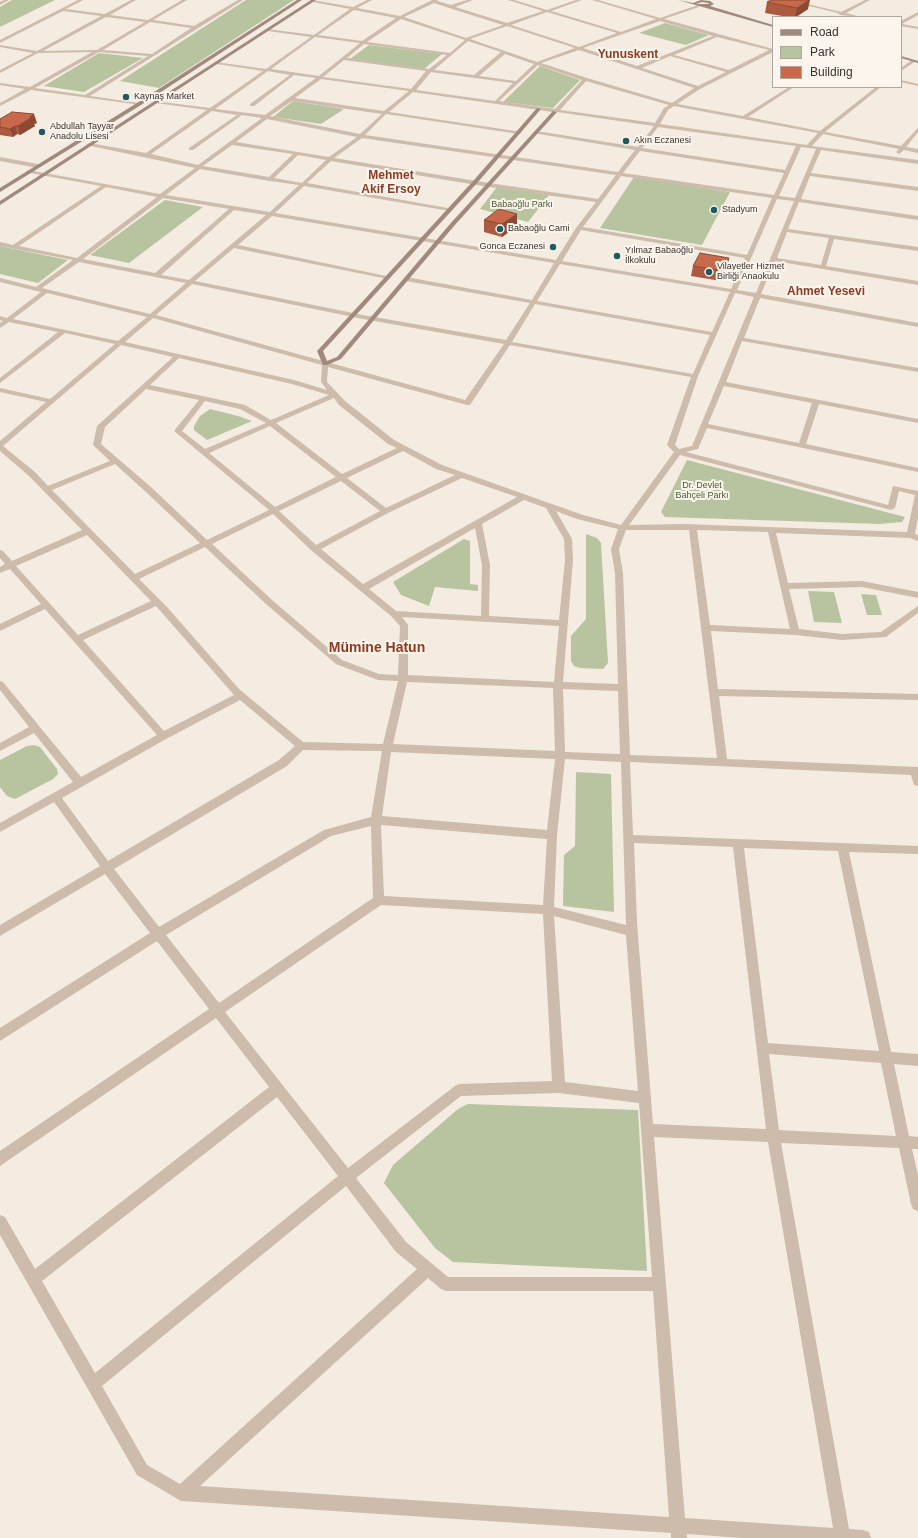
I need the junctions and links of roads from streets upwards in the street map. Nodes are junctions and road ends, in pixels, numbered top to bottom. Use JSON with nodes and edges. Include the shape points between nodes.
{"nodes":[{"id":1,"x":7,"y":0,"type":"edge"},
{"id":2,"x":81,"y":0,"type":"edge"},
{"id":3,"x":134,"y":0,"type":"edge"},
{"id":4,"x":185,"y":0,"type":"edge"},
{"id":5,"x":241,"y":0,"type":"edge"},
{"id":6,"x":300,"y":0,"type":"edge"},
{"id":7,"x":314,"y":0,"type":"edge"},
{"id":8,"x":370,"y":0,"type":"edge"},
{"id":9,"x":471,"y":0,"type":"edge"},
{"id":10,"x":510,"y":0,"type":"edge"},
{"id":11,"x":580,"y":0,"type":"edge"},
{"id":12,"x":594,"y":0,"type":"edge"},
{"id":13,"x":680,"y":0,"type":"edge"},
{"id":14,"x":700,"y":0,"type":"edge"},
{"id":15,"x":789,"y":0,"type":"edge"},
{"id":16,"x":868,"y":0,"type":"edge"},
{"id":17,"x":435,"y":1,"type":"edge"},
{"id":18,"x":711,"y":2,"type":"edge"},
{"id":19,"x":0,"y":4,"type":"edge"},
{"id":20,"x":696,"y":5,"type":"junction"},
{"id":21,"x":705,"y":6,"type":"junction"},
{"id":22,"x":450,"y":7,"type":"junction"},
{"id":23,"x":354,"y":8,"type":"junction"},
{"id":24,"x":63,"y":10,"type":"junction"},
{"id":25,"x":546,"y":11,"type":"junction"},
{"id":26,"x":918,"y":13,"type":"edge"},
{"id":27,"x":842,"y":14,"type":"junction"},
{"id":28,"x":105,"y":15,"type":"junction"},
{"id":29,"x":758,"y":16,"type":"dead end"},
{"id":30,"x":837,"y":16,"type":"edge"},
{"id":31,"x":853,"y":16,"type":"edge"},
{"id":32,"x":400,"y":18,"type":"junction"},
{"id":33,"x":662,"y":19,"type":"junction"},
{"id":34,"x":148,"y":21,"type":"junction"},
{"id":35,"x":902,"y":23,"type":"edge"},
{"id":36,"x":507,"y":24,"type":"junction"},
{"id":37,"x":902,"y":24,"type":"edge"},
{"id":38,"x":772,"y":26,"type":"edge"},
{"id":39,"x":195,"y":27,"type":"junction"},
{"id":40,"x":918,"y":28,"type":"edge"},
{"id":41,"x":268,"y":30,"type":"junction"},
{"id":42,"x":621,"y":33,"type":"junction"},
{"id":43,"x":315,"y":36,"type":"junction"},
{"id":44,"x":717,"y":36,"type":"junction"},
{"id":45,"x":468,"y":40,"type":"junction"},
{"id":46,"x":0,"y":42,"type":"edge"},
{"id":47,"x":364,"y":42,"type":"junction"},
{"id":48,"x":0,"y":46,"type":"edge"},
{"id":49,"x":579,"y":48,"type":"junction"},
{"id":50,"x":772,"y":50,"type":"edge"},
{"id":51,"x":98,"y":51,"type":"junction"},
{"id":52,"x":772,"y":51,"type":"edge"},
{"id":53,"x":37,"y":52,"type":"junction"},
{"id":54,"x":504,"y":52,"type":"junction"},
{"id":55,"x":902,"y":52,"type":"edge"},
{"id":56,"x":451,"y":54,"type":"junction"},
{"id":57,"x":912,"y":54,"type":"dead end"},
{"id":58,"x":153,"y":55,"type":"junction"},
{"id":59,"x":670,"y":55,"type":"junction"},
{"id":60,"x":902,"y":57,"type":"edge"},
{"id":61,"x":343,"y":59,"type":"junction"},
{"id":62,"x":916,"y":61,"type":"edge"},
{"id":63,"x":537,"y":62,"type":"junction"},
{"id":64,"x":217,"y":63,"type":"junction"},
{"id":65,"x":639,"y":67,"type":"junction"},
{"id":66,"x":902,"y":69,"type":"edge"},
{"id":67,"x":266,"y":71,"type":"junction"},
{"id":68,"x":429,"y":71,"type":"junction"},
{"id":69,"x":0,"y":72,"type":"edge"},
{"id":70,"x":730,"y":72,"type":"junction"},
{"id":71,"x":292,"y":74,"type":"junction"},
{"id":72,"x":475,"y":77,"type":"junction"},
{"id":73,"x":319,"y":78,"type":"junction"},
{"id":74,"x":585,"y":79,"type":"junction"},
{"id":75,"x":902,"y":81,"type":"edge"},
{"id":76,"x":516,"y":82,"type":"junction"},
{"id":77,"x":0,"y":84,"type":"edge"},
{"id":78,"x":918,"y":85,"type":"edge"},
{"id":79,"x":32,"y":88,"type":"junction"},
{"id":80,"x":698,"y":88,"type":"junction"},
{"id":81,"x":790,"y":88,"type":"edge"},
{"id":82,"x":879,"y":88,"type":"edge"},
{"id":83,"x":412,"y":91,"type":"junction"},
{"id":84,"x":86,"y":96,"type":"junction"},
{"id":85,"x":290,"y":99,"type":"junction"},
{"id":86,"x":156,"y":102,"type":"junction"},
{"id":87,"x":495,"y":103,"type":"junction"},
{"id":88,"x":139,"y":104,"type":"junction"},
{"id":89,"x":672,"y":104,"type":"junction"},
{"id":90,"x":0,"y":105,"type":"edge"},
{"id":91,"x":252,"y":105,"type":"dead end"},
{"id":92,"x":211,"y":109,"type":"junction"},
{"id":93,"x":539,"y":109,"type":"junction"},
{"id":94,"x":555,"y":112,"type":"junction"},
{"id":95,"x":385,"y":113,"type":"junction"},
{"id":96,"x":241,"y":114,"type":"junction"},
{"id":97,"x":266,"y":117,"type":"junction"},
{"id":98,"x":745,"y":117,"type":"junction"},
{"id":99,"x":657,"y":125,"type":"junction"},
{"id":100,"x":918,"y":129,"type":"edge"},
{"id":101,"x":518,"y":132,"type":"junction"},
{"id":102,"x":822,"y":132,"type":"junction"},
{"id":103,"x":536,"y":133,"type":"junction"},
{"id":104,"x":361,"y":136,"type":"junction"},
{"id":105,"x":232,"y":143,"type":"junction"},
{"id":106,"x":89,"y":145,"type":"junction"},
{"id":107,"x":799,"y":145,"type":"junction"},
{"id":108,"x":809,"y":146,"type":"junction"},
{"id":109,"x":902,"y":147,"type":"junction"},
{"id":110,"x":640,"y":148,"type":"junction"},
{"id":111,"x":819,"y":148,"type":"junction"},
{"id":112,"x":191,"y":149,"type":"dead end"},
{"id":113,"x":918,"y":151,"type":"edge"},
{"id":114,"x":297,"y":153,"type":"junction"},
{"id":115,"x":147,"y":154,"type":"junction"},
{"id":116,"x":499,"y":155,"type":"junction"},
{"id":117,"x":514,"y":157,"type":"junction"},
{"id":118,"x":331,"y":158,"type":"junction"},
{"id":119,"x":0,"y":159,"type":"edge"},
{"id":120,"x":894,"y":159,"type":"junction"},
{"id":121,"x":918,"y":162,"type":"edge"},
{"id":122,"x":38,"y":166,"type":"junction"},
{"id":123,"x":199,"y":167,"type":"junction"},
{"id":124,"x":30,"y":171,"type":"junction"},
{"id":125,"x":787,"y":172,"type":"junction"},
{"id":126,"x":45,"y":173,"type":"junction"},
{"id":127,"x":621,"y":173,"type":"junction"},
{"id":128,"x":809,"y":174,"type":"junction"},
{"id":129,"x":270,"y":179,"type":"junction"},
{"id":130,"x":476,"y":181,"type":"junction"},
{"id":131,"x":303,"y":184,"type":"junction"},
{"id":132,"x":489,"y":184,"type":"junction"},
{"id":133,"x":104,"y":186,"type":"junction"},
{"id":134,"x":918,"y":189,"type":"edge"},
{"id":135,"x":0,"y":190,"type":"edge"},
{"id":136,"x":163,"y":196,"type":"junction"},
{"id":137,"x":775,"y":198,"type":"junction"},
{"id":138,"x":798,"y":200,"type":"junction"},
{"id":139,"x":600,"y":201,"type":"junction"},
{"id":140,"x":0,"y":203,"type":"edge"},
{"id":141,"x":234,"y":207,"type":"junction"},
{"id":142,"x":450,"y":209,"type":"junction"},
{"id":143,"x":272,"y":213,"type":"junction"},
{"id":144,"x":918,"y":218,"type":"edge"},
{"id":145,"x":579,"y":228,"type":"junction"},
{"id":146,"x":786,"y":230,"type":"junction"},
{"id":147,"x":832,"y":237,"type":"junction"},
{"id":148,"x":422,"y":240,"type":"junction"},
{"id":149,"x":438,"y":242,"type":"junction"},
{"id":150,"x":0,"y":244,"type":"edge"},
{"id":151,"x":15,"y":246,"type":"junction"},
{"id":152,"x":233,"y":246,"type":"junction"},
{"id":153,"x":918,"y":249,"type":"edge"},
{"id":154,"x":748,"y":257,"type":"junction"},
{"id":155,"x":79,"y":259,"type":"junction"},
{"id":156,"x":774,"y":259,"type":"junction"},
{"id":157,"x":558,"y":261,"type":"junction"},
{"id":158,"x":822,"y":267,"type":"junction"},
{"id":159,"x":157,"y":275,"type":"junction"},
{"id":160,"x":388,"y":277,"type":"junction"},
{"id":161,"x":406,"y":279,"type":"junction"},
{"id":162,"x":0,"y":280,"type":"edge"},
{"id":163,"x":192,"y":282,"type":"junction"},
{"id":164,"x":918,"y":283,"type":"edge"},
{"id":165,"x":36,"y":289,"type":"junction"},
{"id":166,"x":46,"y":291,"type":"junction"},
{"id":167,"x":733,"y":291,"type":"junction"},
{"id":168,"x":758,"y":296,"type":"junction"},
{"id":169,"x":533,"y":302,"type":"junction"},
{"id":170,"x":353,"y":315,"type":"junction"},
{"id":171,"x":152,"y":316,"type":"junction"},
{"id":172,"x":0,"y":318,"type":"edge"},
{"id":173,"x":372,"y":319,"type":"junction"},
{"id":174,"x":8,"y":320,"type":"junction"},
{"id":175,"x":918,"y":325,"type":"edge"},
{"id":176,"x":0,"y":326,"type":"edge"},
{"id":177,"x":64,"y":331,"type":"junction"},
{"id":178,"x":714,"y":334,"type":"junction"},
{"id":179,"x":740,"y":339,"type":"junction"},
{"id":180,"x":120,"y":343,"type":"junction"},
{"id":181,"x":508,"y":343,"type":"junction"},
{"id":182,"x":178,"y":356,"type":"junction"},
{"id":183,"x":325,"y":364,"type":"junction"},
{"id":184,"x":918,"y":370,"type":"edge"},
{"id":185,"x":695,"y":376,"type":"junction"},
{"id":186,"x":0,"y":381,"type":"edge"},
{"id":187,"x":722,"y":383,"type":"junction"},
{"id":188,"x":144,"y":386,"type":"junction"},
{"id":189,"x":0,"y":390,"type":"edge"},
{"id":190,"x":335,"y":395,"type":"junction"},
{"id":191,"x":203,"y":399,"type":"junction"},
{"id":192,"x":816,"y":401,"type":"junction"},
{"id":193,"x":51,"y":402,"type":"junction"},
{"id":194,"x":918,"y":421,"type":"edge"},
{"id":195,"x":270,"y":422,"type":"junction"},
{"id":196,"x":704,"y":425,"type":"junction"},
{"id":197,"x":802,"y":445,"type":"junction"},
{"id":198,"x":0,"y":446,"type":"edge"},
{"id":199,"x":403,"y":448,"type":"junction"},
{"id":200,"x":204,"y":452,"type":"junction"},
{"id":201,"x":678,"y":452,"type":"junction"},
{"id":202,"x":116,"y":461,"type":"junction"},
{"id":203,"x":918,"y":470,"type":"edge"},
{"id":204,"x":461,"y":475,"type":"junction"},
{"id":205,"x":342,"y":477,"type":"junction"},
{"id":206,"x":46,"y":489,"type":"junction"},
{"id":207,"x":918,"y":495,"type":"edge"},
{"id":208,"x":524,"y":497,"type":"junction"},
{"id":209,"x":549,"y":506,"type":"junction"},
{"id":210,"x":274,"y":510,"type":"junction"},
{"id":211,"x":385,"y":511,"type":"junction"},
{"id":212,"x":916,"y":521,"type":"edge"},
{"id":213,"x":478,"y":523,"type":"junction"},
{"id":214,"x":623,"y":528,"type":"junction"},
{"id":215,"x":693,"y":528,"type":"junction"},
{"id":216,"x":771,"y":530,"type":"junction"},
{"id":217,"x":88,"y":531,"type":"junction"},
{"id":218,"x":914,"y":537,"type":"edge"},
{"id":219,"x":206,"y":543,"type":"junction"},
{"id":220,"x":315,"y":549,"type":"junction"},
{"id":221,"x":0,"y":553,"type":"edge"},
{"id":222,"x":11,"y":565,"type":"junction"},
{"id":223,"x":0,"y":570,"type":"edge"},
{"id":224,"x":134,"y":578,"type":"junction"},
{"id":225,"x":784,"y":586,"type":"junction"},
{"id":226,"x":363,"y":588,"type":"junction"},
{"id":227,"x":918,"y":595,"type":"edge"},
{"id":228,"x":158,"y":602,"type":"junction"},
{"id":229,"x":47,"y":605,"type":"junction"},
{"id":230,"x":918,"y":609,"type":"edge"},
{"id":231,"x":394,"y":614,"type":"junction"},
{"id":232,"x":485,"y":619,"type":"junction"},
{"id":233,"x":564,"y":623,"type":"junction"},
{"id":234,"x":0,"y":628,"type":"edge"},
{"id":235,"x":706,"y":628,"type":"junction"},
{"id":236,"x":795,"y":632,"type":"junction"},
{"id":237,"x":77,"y":639,"type":"junction"},
{"id":238,"x":403,"y":678,"type":"junction"},
{"id":239,"x":0,"y":684,"type":"edge"},
{"id":240,"x":558,"y":685,"type":"junction"},
{"id":241,"x":623,"y":688,"type":"junction"},
{"id":242,"x":714,"y":692,"type":"junction"},
{"id":243,"x":242,"y":696,"type":"junction"},
{"id":244,"x":918,"y":697,"type":"edge"},
{"id":245,"x":35,"y":728,"type":"junction"},
{"id":246,"x":163,"y":736,"type":"junction"},
{"id":247,"x":300,"y":746,"type":"junction"},
{"id":248,"x":0,"y":747,"type":"edge"},
{"id":249,"x":387,"y":748,"type":"junction"},
{"id":250,"x":560,"y":756,"type":"junction"},
{"id":251,"x":625,"y":759,"type":"junction"},
{"id":252,"x":723,"y":763,"type":"junction"},
{"id":253,"x":916,"y":771,"type":"edge"},
{"id":254,"x":918,"y":782,"type":"edge"},
{"id":255,"x":80,"y":783,"type":"junction"},
{"id":256,"x":56,"y":797,"type":"junction"},
{"id":257,"x":376,"y":820,"type":"junction"},
{"id":258,"x":2,"y":824,"type":"edge"},
{"id":259,"x":552,"y":835,"type":"junction"},
{"id":260,"x":628,"y":839,"type":"junction"},
{"id":261,"x":738,"y":843,"type":"junction"},
{"id":262,"x":843,"y":848,"type":"junction"},
{"id":263,"x":918,"y":850,"type":"edge"},
{"id":264,"x":106,"y":867,"type":"junction"},
{"id":265,"x":379,"y":900,"type":"junction"},
{"id":266,"x":548,"y":910,"type":"junction"},
{"id":267,"x":0,"y":931,"type":"edge"},
{"id":268,"x":632,"y":932,"type":"junction"},
{"id":269,"x":158,"y":934,"type":"junction"},
{"id":270,"x":218,"y":1011,"type":"junction"},
{"id":271,"x":0,"y":1035,"type":"edge"},
{"id":272,"x":763,"y":1048,"type":"junction"},
{"id":273,"x":886,"y":1058,"type":"junction"},
{"id":274,"x":918,"y":1060,"type":"edge"},
{"id":275,"x":278,"y":1088,"type":"junction"},
{"id":276,"x":559,"y":1088,"type":"junction"},
{"id":277,"x":645,"y":1098,"type":"junction"},
{"id":278,"x":647,"y":1130,"type":"junction"},
{"id":279,"x":773,"y":1136,"type":"junction"},
{"id":280,"x":904,"y":1143,"type":"junction"},
{"id":281,"x":918,"y":1143,"type":"edge"},
{"id":282,"x":0,"y":1158,"type":"edge"},
{"id":283,"x":347,"y":1177,"type":"junction"},
{"id":284,"x":918,"y":1204,"type":"edge"},
{"id":285,"x":0,"y":1222,"type":"edge"},
{"id":286,"x":428,"y":1269,"type":"junction"},
{"id":287,"x":33,"y":1279,"type":"junction"},
{"id":288,"x":659,"y":1284,"type":"junction"},
{"id":289,"x":93,"y":1384,"type":"junction"},
{"id":290,"x":181,"y":1493,"type":"junction"},
{"id":291,"x":679,"y":1531,"type":"edge"},
{"id":292,"x":842,"y":1536,"type":"junction"},
{"id":293,"x":863,"y":1538,"type":"edge"}],
"edges":[{"from":1,"to":19,"type":"street"},
{"from":2,"to":24,"type":"street"},
{"from":3,"to":28,"type":"street"},
{"from":4,"to":34,"type":"street"},
{"from":5,"to":39,"type":"street"},
{"from":6,"to":88,"type":"street"},
{"from":7,"to":23,"type":"street"},
{"from":7,"to":41,"type":"street"},
{"from":8,"to":23,"type":"street"},
{"from":9,"to":22,"type":"street"},
{"from":10,"to":25,"type":"street"},
{"from":11,"to":25,"type":"street"},
{"from":12,"to":33,"type":"street"},
{"from":13,"to":20,"type":"street"},
{"from":14,"to":18,"type":"street"},
{"from":14,"to":20,"type":"street","via":[[695,2]]},
{"from":15,"to":27,"type":"street"},
{"from":16,"to":27,"type":"street"},
{"from":17,"to":22,"type":"street"},
{"from":17,"to":32,"type":"street"},
{"from":18,"to":21,"type":"street","via":[[711,5]]},
{"from":18,"to":29,"type":"street"},
{"from":20,"to":21,"type":"street"},
{"from":20,"to":33,"type":"street"},
{"from":21,"to":38,"type":"street"},
{"from":22,"to":36,"type":"street"},
{"from":23,"to":32,"type":"street"},
{"from":23,"to":43,"type":"street"},
{"from":24,"to":28,"type":"street"},
{"from":24,"to":46,"type":"street"},
{"from":25,"to":36,"type":"street"},
{"from":25,"to":42,"type":"street"},
{"from":26,"to":35,"type":"street"},
{"from":27,"to":30,"type":"street"},
{"from":27,"to":31,"type":"street"},
{"from":28,"to":34,"type":"street"},
{"from":28,"to":53,"type":"street"},
{"from":32,"to":45,"type":"street"},
{"from":32,"to":47,"type":"street"},
{"from":33,"to":42,"type":"street"},
{"from":33,"to":44,"type":"street"},
{"from":34,"to":39,"type":"street"},
{"from":34,"to":51,"type":"street"},
{"from":36,"to":45,"type":"street"},
{"from":36,"to":49,"type":"street"},
{"from":37,"to":40,"type":"street"},
{"from":39,"to":58,"type":"street"},
{"from":41,"to":43,"type":"street"},
{"from":41,"to":64,"type":"street"},
{"from":42,"to":49,"type":"street"},
{"from":43,"to":47,"type":"street"},
{"from":43,"to":67,"type":"street"},
{"from":44,"to":50,"type":"street"},
{"from":44,"to":59,"type":"street"},
{"from":45,"to":54,"type":"street"},
{"from":45,"to":56,"type":"street"},
{"from":47,"to":56,"type":"street"},
{"from":47,"to":61,"type":"street"},
{"from":48,"to":53,"type":"street"},
{"from":49,"to":63,"type":"street"},
{"from":49,"to":65,"type":"street"},
{"from":51,"to":53,"type":"street"},
{"from":51,"to":58,"type":"street"},
{"from":51,"to":79,"type":"street"},
{"from":52,"to":70,"type":"street"},
{"from":53,"to":69,"type":"street"},
{"from":54,"to":63,"type":"street"},
{"from":54,"to":72,"type":"street"},
{"from":55,"to":57,"type":"street"},
{"from":56,"to":68,"type":"street"},
{"from":58,"to":84,"type":"street"},
{"from":59,"to":65,"type":"street"},
{"from":59,"to":70,"type":"street"},
{"from":60,"to":62,"type":"street"},
{"from":61,"to":68,"type":"street"},
{"from":61,"to":73,"type":"street"},
{"from":62,"to":66,"type":"street"},
{"from":63,"to":74,"type":"street"},
{"from":63,"to":76,"type":"street"},
{"from":64,"to":67,"type":"street"},
{"from":64,"to":86,"type":"street"},
{"from":65,"to":80,"type":"street"},
{"from":67,"to":71,"type":"street"},
{"from":67,"to":92,"type":"street"},
{"from":68,"to":72,"type":"street"},
{"from":68,"to":83,"type":"street"},
{"from":70,"to":80,"type":"street"},
{"from":71,"to":73,"type":"street"},
{"from":71,"to":91,"type":"street"},
{"from":72,"to":76,"type":"street"},
{"from":73,"to":83,"type":"street"},
{"from":73,"to":85,"type":"street"},
{"from":74,"to":89,"type":"street"},
{"from":74,"to":94,"type":"street"},
{"from":75,"to":78,"type":"street"},
{"from":76,"to":87,"type":"street"},
{"from":77,"to":79,"type":"street"},
{"from":79,"to":84,"type":"street"},
{"from":79,"to":90,"type":"street"},
{"from":80,"to":89,"type":"street"},
{"from":81,"to":98,"type":"street"},
{"from":82,"to":102,"type":"street"},
{"from":83,"to":87,"type":"street"},
{"from":83,"to":95,"type":"street"},
{"from":84,"to":88,"type":"street"},
{"from":85,"to":95,"type":"street"},
{"from":85,"to":97,"type":"street"},
{"from":86,"to":92,"type":"street"},
{"from":86,"to":106,"type":"street"},
{"from":87,"to":93,"type":"street"},
{"from":88,"to":122,"type":"street"},
{"from":89,"to":98,"type":"street"},
{"from":89,"to":99,"type":"street"},
{"from":92,"to":96,"type":"street"},
{"from":92,"to":115,"type":"street"},
{"from":93,"to":94,"type":"street"},
{"from":93,"to":101,"type":"street"},
{"from":94,"to":99,"type":"street"},
{"from":94,"to":103,"type":"street"},
{"from":95,"to":101,"type":"street"},
{"from":95,"to":104,"type":"street"},
{"from":96,"to":97,"type":"street"},
{"from":96,"to":112,"type":"street"},
{"from":97,"to":104,"type":"street"},
{"from":97,"to":105,"type":"street"},
{"from":98,"to":102,"type":"street"},
{"from":99,"to":107,"type":"street"},
{"from":99,"to":110,"type":"street"},
{"from":100,"to":109,"type":"street"},
{"from":101,"to":116,"type":"street"},
{"from":102,"to":108,"type":"street"},
{"from":102,"to":109,"type":"street"},
{"from":103,"to":110,"type":"street"},
{"from":103,"to":117,"type":"street"},
{"from":104,"to":116,"type":"street"},
{"from":104,"to":118,"type":"street"},
{"from":105,"to":114,"type":"street"},
{"from":105,"to":123,"type":"street"},
{"from":106,"to":115,"type":"street"},
{"from":106,"to":126,"type":"street"},
{"from":107,"to":108,"type":"street"},
{"from":107,"to":125,"type":"street"},
{"from":108,"to":111,"type":"street"},
{"from":109,"to":113,"type":"street"},
{"from":109,"to":120,"type":"street"},
{"from":110,"to":125,"type":"street"},
{"from":110,"to":127,"type":"street"},
{"from":111,"to":120,"type":"street"},
{"from":111,"to":128,"type":"street"},
{"from":114,"to":118,"type":"street"},
{"from":114,"to":129,"type":"street"},
{"from":115,"to":123,"type":"street"},
{"from":116,"to":117,"type":"street"},
{"from":116,"to":130,"type":"street"},
{"from":117,"to":127,"type":"street"},
{"from":117,"to":132,"type":"street"},
{"from":118,"to":130,"type":"street"},
{"from":118,"to":131,"type":"street"},
{"from":119,"to":122,"type":"street"},
{"from":120,"to":121,"type":"street"},
{"from":122,"to":124,"type":"street"},
{"from":123,"to":129,"type":"street"},
{"from":123,"to":136,"type":"street"},
{"from":124,"to":126,"type":"street"},
{"from":124,"to":135,"type":"street"},
{"from":125,"to":137,"type":"street"},
{"from":126,"to":133,"type":"street"},
{"from":126,"to":140,"type":"street"},
{"from":127,"to":137,"type":"street"},
{"from":127,"to":139,"type":"street"},
{"from":128,"to":134,"type":"street"},
{"from":128,"to":138,"type":"street"},
{"from":129,"to":131,"type":"street"},
{"from":130,"to":132,"type":"street"},
{"from":130,"to":142,"type":"street"},
{"from":131,"to":142,"type":"street"},
{"from":131,"to":143,"type":"street"},
{"from":132,"to":139,"type":"street"},
{"from":132,"to":149,"type":"street"},
{"from":133,"to":136,"type":"street"},
{"from":133,"to":151,"type":"street"},
{"from":136,"to":141,"type":"street"},
{"from":136,"to":155,"type":"street"},
{"from":137,"to":138,"type":"street"},
{"from":137,"to":154,"type":"street"},
{"from":138,"to":144,"type":"street"},
{"from":138,"to":146,"type":"street"},
{"from":139,"to":145,"type":"street"},
{"from":141,"to":143,"type":"street"},
{"from":141,"to":159,"type":"street"},
{"from":142,"to":148,"type":"street"},
{"from":143,"to":148,"type":"street"},
{"from":143,"to":152,"type":"street"},
{"from":145,"to":154,"type":"street"},
{"from":145,"to":157,"type":"street"},
{"from":146,"to":147,"type":"street"},
{"from":146,"to":156,"type":"street"},
{"from":147,"to":153,"type":"street"},
{"from":147,"to":158,"type":"street"},
{"from":148,"to":149,"type":"street"},
{"from":148,"to":160,"type":"street"},
{"from":149,"to":157,"type":"street"},
{"from":149,"to":161,"type":"street"},
{"from":150,"to":151,"type":"street"},
{"from":151,"to":155,"type":"street"},
{"from":152,"to":160,"type":"street"},
{"from":152,"to":163,"type":"street"},
{"from":154,"to":167,"type":"street"},
{"from":155,"to":159,"type":"street"},
{"from":155,"to":165,"type":"street"},
{"from":156,"to":158,"type":"street"},
{"from":156,"to":168,"type":"street"},
{"from":157,"to":167,"type":"street"},
{"from":157,"to":169,"type":"street"},
{"from":158,"to":164,"type":"street"},
{"from":159,"to":163,"type":"street"},
{"from":160,"to":170,"type":"street"},
{"from":161,"to":169,"type":"street"},
{"from":161,"to":173,"type":"street"},
{"from":162,"to":165,"type":"street"},
{"from":163,"to":170,"type":"street"},
{"from":163,"to":171,"type":"street"},
{"from":165,"to":166,"type":"street"},
{"from":166,"to":171,"type":"street"},
{"from":166,"to":174,"type":"street"},
{"from":167,"to":168,"type":"street"},
{"from":167,"to":178,"type":"street"},
{"from":168,"to":175,"type":"street"},
{"from":168,"to":179,"type":"street"},
{"from":169,"to":178,"type":"street"},
{"from":169,"to":181,"type":"street"},
{"from":170,"to":173,"type":"street"},
{"from":170,"to":183,"type":"street","via":[[320,351]]},
{"from":171,"to":180,"type":"street"},
{"from":171,"to":183,"type":"street"},
{"from":172,"to":174,"type":"street"},
{"from":173,"to":181,"type":"street"},
{"from":173,"to":183,"type":"street","via":[[339,358]]},
{"from":174,"to":176,"type":"street"},
{"from":174,"to":177,"type":"street"},
{"from":177,"to":180,"type":"street"},
{"from":177,"to":186,"type":"street"},
{"from":178,"to":185,"type":"street"},
{"from":179,"to":184,"type":"street"},
{"from":179,"to":187,"type":"street"},
{"from":180,"to":182,"type":"street"},
{"from":180,"to":193,"type":"street"},
{"from":181,"to":183,"type":"street","via":[[467,403]]},
{"from":181,"to":185,"type":"street"},
{"from":182,"to":188,"type":"street"},
{"from":182,"to":190,"type":"street","via":[[294,382]]},
{"from":183,"to":190,"type":"street","via":[[324,382]]},
{"from":185,"to":201,"type":"street","via":[[671,446]]},
{"from":187,"to":192,"type":"street"},
{"from":187,"to":196,"type":"street"},
{"from":188,"to":191,"type":"street"},
{"from":188,"to":202,"type":"street","via":[[101,426],[97,444]]},
{"from":189,"to":193,"type":"street"},
{"from":190,"to":195,"type":"street"},
{"from":190,"to":199,"type":"street","via":[[391,442]]},
{"from":191,"to":195,"type":"street","via":[[242,407]]},
{"from":191,"to":200,"type":"street","via":[[178,431]]},
{"from":192,"to":194,"type":"street"},
{"from":192,"to":197,"type":"street"},
{"from":193,"to":198,"type":"street"},
{"from":195,"to":200,"type":"street"},
{"from":195,"to":205,"type":"street"},
{"from":196,"to":197,"type":"street"},
{"from":196,"to":201,"type":"street","via":[[695,447]]},
{"from":197,"to":203,"type":"street"},
{"from":198,"to":206,"type":"street"},
{"from":199,"to":204,"type":"street","via":[[439,467]]},
{"from":199,"to":205,"type":"street"},
{"from":200,"to":210,"type":"street"},
{"from":201,"to":207,"type":"street","via":[[891,508],[896,488]]},
{"from":201,"to":214,"type":"street"},
{"from":202,"to":206,"type":"street"},
{"from":202,"to":219,"type":"street"},
{"from":204,"to":208,"type":"street"},
{"from":204,"to":211,"type":"street"},
{"from":205,"to":210,"type":"street"},
{"from":205,"to":211,"type":"street"},
{"from":206,"to":217,"type":"street"},
{"from":207,"to":212,"type":"street"},
{"from":208,"to":209,"type":"street"},
{"from":208,"to":213,"type":"street"},
{"from":209,"to":214,"type":"street"},
{"from":209,"to":233,"type":"street","via":[[568,539]]},
{"from":210,"to":219,"type":"street"},
{"from":210,"to":220,"type":"street"},
{"from":211,"to":220,"type":"street"},
{"from":212,"to":218,"type":"street"},
{"from":213,"to":226,"type":"street"},
{"from":213,"to":232,"type":"street","via":[[486,565]]},
{"from":214,"to":215,"type":"street"},
{"from":214,"to":241,"type":"street","via":[[615,549],[619,573]]},
{"from":215,"to":216,"type":"street"},
{"from":215,"to":235,"type":"street"},
{"from":216,"to":218,"type":"street"},
{"from":216,"to":225,"type":"street"},
{"from":217,"to":222,"type":"street"},
{"from":217,"to":224,"type":"street"},
{"from":219,"to":224,"type":"street"},
{"from":219,"to":238,"type":"street","via":[[269,602],[340,662],[378,677]]},
{"from":220,"to":226,"type":"street"},
{"from":221,"to":222,"type":"street"},
{"from":222,"to":223,"type":"street"},
{"from":222,"to":229,"type":"street"},
{"from":224,"to":228,"type":"street"},
{"from":225,"to":227,"type":"street","via":[[862,584]]},
{"from":225,"to":236,"type":"street"},
{"from":226,"to":231,"type":"street"},
{"from":228,"to":237,"type":"street"},
{"from":228,"to":243,"type":"street"},
{"from":229,"to":234,"type":"street"},
{"from":229,"to":237,"type":"street"},
{"from":230,"to":236,"type":"street","via":[[883,635],[842,637]]},
{"from":231,"to":232,"type":"street"},
{"from":231,"to":238,"type":"street","via":[[404,625]]},
{"from":232,"to":233,"type":"street"},
{"from":233,"to":240,"type":"street"},
{"from":235,"to":236,"type":"street"},
{"from":235,"to":242,"type":"street"},
{"from":237,"to":246,"type":"street"},
{"from":238,"to":240,"type":"street"},
{"from":238,"to":249,"type":"street"},
{"from":239,"to":245,"type":"street"},
{"from":240,"to":241,"type":"street"},
{"from":240,"to":250,"type":"street"},
{"from":241,"to":251,"type":"street"},
{"from":242,"to":244,"type":"street"},
{"from":242,"to":252,"type":"street"},
{"from":243,"to":246,"type":"street"},
{"from":243,"to":247,"type":"street"},
{"from":245,"to":248,"type":"street"},
{"from":245,"to":255,"type":"street"},
{"from":246,"to":255,"type":"street"},
{"from":247,"to":249,"type":"street"},
{"from":247,"to":264,"type":"street","via":[[283,763]]},
{"from":249,"to":250,"type":"street"},
{"from":249,"to":257,"type":"street"},
{"from":250,"to":251,"type":"street"},
{"from":250,"to":259,"type":"street"},
{"from":251,"to":252,"type":"street"},
{"from":251,"to":260,"type":"street"},
{"from":252,"to":253,"type":"street"},
{"from":253,"to":254,"type":"street"},
{"from":255,"to":256,"type":"street"},
{"from":256,"to":258,"type":"street"},
{"from":256,"to":264,"type":"street"},
{"from":257,"to":259,"type":"street"},
{"from":257,"to":265,"type":"street"},
{"from":257,"to":269,"type":"street","via":[[328,833]]},
{"from":259,"to":266,"type":"street"},
{"from":260,"to":261,"type":"street"},
{"from":260,"to":268,"type":"street"},
{"from":261,"to":262,"type":"street"},
{"from":261,"to":272,"type":"street"},
{"from":262,"to":263,"type":"street"},
{"from":262,"to":273,"type":"street"},
{"from":264,"to":267,"type":"street"},
{"from":264,"to":269,"type":"street"},
{"from":265,"to":266,"type":"street"},
{"from":265,"to":270,"type":"street"},
{"from":266,"to":268,"type":"street"},
{"from":266,"to":276,"type":"street"},
{"from":268,"to":277,"type":"street"},
{"from":269,"to":270,"type":"street"},
{"from":269,"to":271,"type":"street"},
{"from":270,"to":275,"type":"street"},
{"from":270,"to":282,"type":"street"},
{"from":272,"to":273,"type":"street"},
{"from":272,"to":279,"type":"street"},
{"from":273,"to":274,"type":"street"},
{"from":273,"to":280,"type":"street"},
{"from":275,"to":283,"type":"street"},
{"from":275,"to":287,"type":"street"},
{"from":276,"to":277,"type":"street"},
{"from":276,"to":283,"type":"street","via":[[459,1090]]},
{"from":277,"to":278,"type":"street"},
{"from":278,"to":279,"type":"street"},
{"from":278,"to":288,"type":"street"},
{"from":279,"to":280,"type":"street"},
{"from":279,"to":292,"type":"street"},
{"from":280,"to":281,"type":"street"},
{"from":280,"to":284,"type":"street"},
{"from":283,"to":286,"type":"street","via":[[401,1247]]},
{"from":283,"to":289,"type":"street"},
{"from":285,"to":287,"type":"street"},
{"from":286,"to":288,"type":"street","via":[[446,1284]]},
{"from":286,"to":290,"type":"street"},
{"from":287,"to":289,"type":"street"},
{"from":288,"to":291,"type":"street"},
{"from":289,"to":290,"type":"street","via":[[142,1470]]},
{"from":290,"to":291,"type":"street"},
{"from":291,"to":292,"type":"street"},
{"from":292,"to":293,"type":"street"}]}
